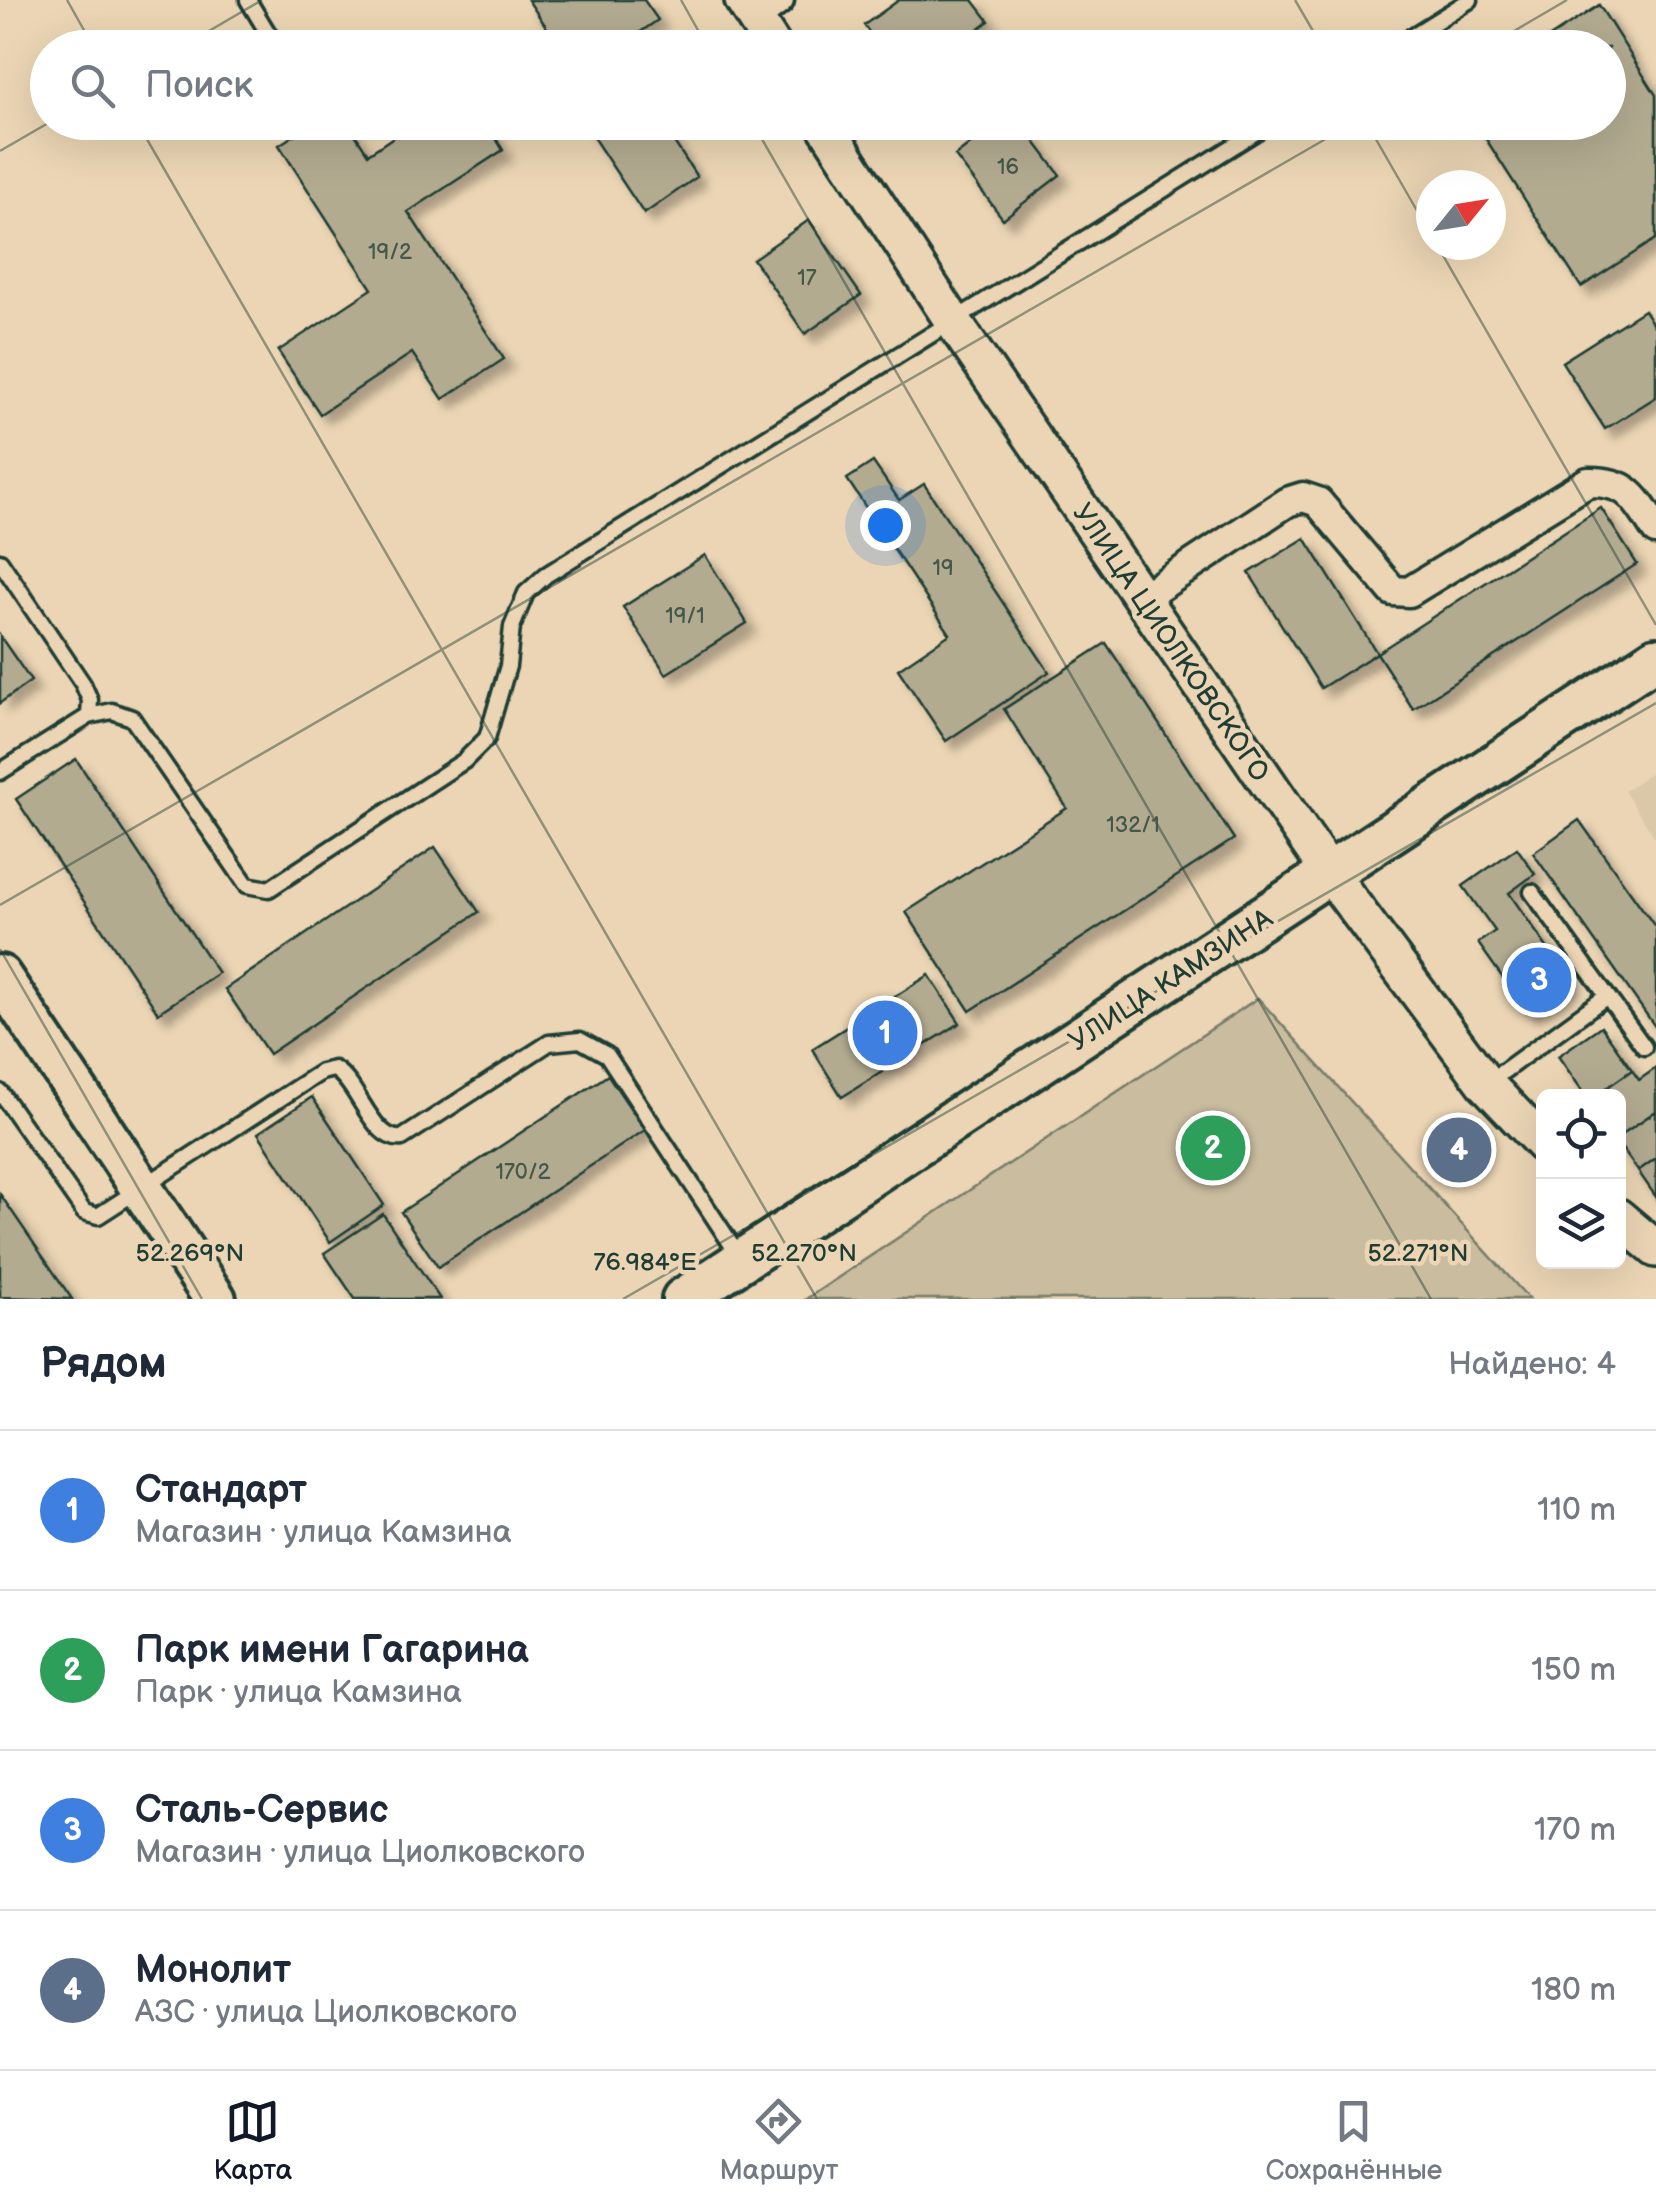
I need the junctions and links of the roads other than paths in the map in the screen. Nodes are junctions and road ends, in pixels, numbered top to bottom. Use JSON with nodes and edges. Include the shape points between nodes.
{"nodes":[{"id":1,"x":248,"y":0,"type":"edge"},
{"id":2,"x":1470,"y":0,"type":"edge"},
{"id":3,"x":267,"y":30,"type":"edge"},
{"id":4,"x":1422,"y":30,"type":"edge"},
{"id":5,"x":836,"y":140,"type":"edge"},
{"id":6,"x":1243,"y":140,"type":"edge"},
{"id":7,"x":952,"y":320,"type":"junction"},
{"id":8,"x":1656,"y":530,"type":"edge"},
{"id":9,"x":0,"y":562,"type":"edge"},
{"id":10,"x":1142,"y":598,"type":"junction"},
{"id":11,"x":1653,"y":667,"type":"edge"},
{"id":12,"x":89,"y":716,"type":"junction"},
{"id":13,"x":0,"y":772,"type":"edge"},
{"id":14,"x":1330,"y":874,"type":"junction"},
{"id":15,"x":1532,"y":892,"type":"dead end"},
{"id":16,"x":0,"y":976,"type":"edge"},
{"id":17,"x":1607,"y":996,"type":"junction"},
{"id":18,"x":1644,"y":1047,"type":"dead end"},
{"id":19,"x":1486,"y":1084,"type":"junction"},
{"id":20,"x":0,"y":1092,"type":"edge"},
{"id":21,"x":1536,"y":1136,"type":"edge"},
{"id":22,"x":142,"y":1186,"type":"junction"},
{"id":23,"x":1626,"y":1224,"type":"edge"},
{"id":24,"x":1656,"y":1249,"type":"edge"},
{"id":25,"x":742,"y":1260,"type":"junction"},
{"id":26,"x":215,"y":1299,"type":"edge"},
{"id":27,"x":684,"y":1299,"type":"edge"}],
"edges":[{"from":1,"to":3,"type":"lane"},
{"from":2,"to":4,"type":"lane"},
{"from":5,"to":7,"type":"street","name":"УЛИЦА ЦИОЛКОВСКОГО"},
{"from":6,"to":7,"type":"lane"},
{"from":7,"to":10,"type":"street","name":"УЛИЦА ЦИОЛКОВСКОГО"},
{"from":7,"to":12,"type":"lane","via":[[546,575],[526,593],[512,627],[488,738],[464,761],[270,888],[247,885],[132,718],[112,711]]},
{"from":8,"to":10,"type":"street","via":[[1633,496],[1611,481],[1588,482],[1409,592],[1393,591],[1318,502],[1302,497]]},
{"from":9,"to":12,"type":"lane","via":[[83,684]]},
{"from":10,"to":14,"type":"street","name":"УЛИЦА ЦИОЛКОВСКОГО"},
{"from":11,"to":14,"type":"main road","name":"УЛИЦА КАМЗИНА"},
{"from":12,"to":13,"type":"lane"},
{"from":14,"to":19,"type":"street","name":"УЛИЦА ЦИОЛКОВСКОГО"},
{"from":14,"to":25,"type":"main road","name":"УЛИЦА КАМЗИНА"},
{"from":15,"to":17,"type":"lane"},
{"from":16,"to":22,"type":"main road"},
{"from":17,"to":18,"type":"lane"},
{"from":17,"to":19,"type":"lane"},
{"from":19,"to":21,"type":"street","name":"УЛИЦА ЦИОЛКОВСКОГО"},
{"from":20,"to":22,"type":"lane","via":[[84,1212],[98,1216]]},
{"from":22,"to":25,"type":"lane","via":[[320,1072],[344,1075],[382,1133],[402,1138],[549,1044],[580,1040],[608,1055]]},
{"from":22,"to":26,"type":"main road"},
{"from":23,"to":24,"type":"street"},
{"from":25,"to":27,"type":"main road","name":"УЛИЦА КАМЗИНА"}]}
